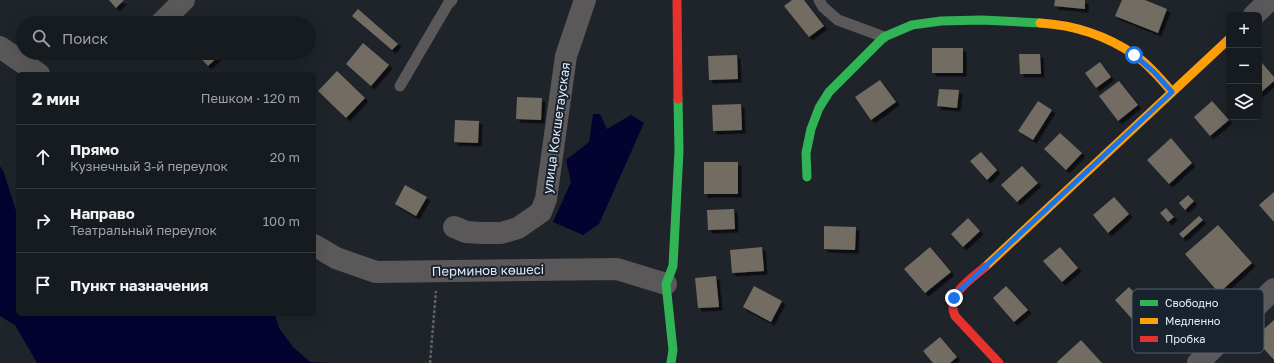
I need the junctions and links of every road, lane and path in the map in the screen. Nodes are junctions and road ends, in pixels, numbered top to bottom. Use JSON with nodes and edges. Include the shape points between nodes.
{"nodes":[{"id":1,"x":184,"y":0,"type":"edge"},
{"id":2,"x":452,"y":0,"type":"edge"},
{"id":3,"x":586,"y":0,"type":"edge"},
{"id":4,"x":677,"y":0,"type":"edge"},
{"id":5,"x":819,"y":0,"type":"edge"},
{"id":6,"x":1270,"y":0,"type":"edge"},
{"id":7,"x":1257,"y":12,"type":"edge"},
{"id":8,"x":168,"y":16,"type":"edge"},
{"id":9,"x":884,"y":37,"type":"junction"},
{"id":10,"x":1226,"y":42,"type":"edge"},
{"id":11,"x":0,"y":47,"type":"edge"},
{"id":12,"x":16,"y":58,"type":"edge"},
{"id":13,"x":19,"y":60,"type":"edge"},
{"id":14,"x":36,"y":72,"type":"edge"},
{"id":15,"x":400,"y":86,"type":"dead end"},
{"id":16,"x":1172,"y":92,"type":"junction"},
{"id":17,"x":807,"y":177,"type":"dead end"},
{"id":18,"x":454,"y":227,"type":"dead end"},
{"id":19,"x":316,"y":246,"type":"edge"},
{"id":20,"x":437,"y":271,"type":"junction"},
{"id":21,"x":666,"y":284,"type":"junction"},
{"id":22,"x":1274,"y":289,"type":"edge"},
{"id":23,"x":1264,"y":299,"type":"edge"},
{"id":24,"x":1208,"y":353,"type":"edge"},
{"id":25,"x":430,"y":363,"type":"edge"},
{"id":26,"x":671,"y":363,"type":"edge"},
{"id":27,"x":999,"y":363,"type":"edge"},
{"id":28,"x":1198,"y":363,"type":"edge"}],
"edges":[{"from":1,"to":8,"type":"street"},
{"from":2,"to":15,"type":"lane"},
{"from":3,"to":18,"type":"street","name":"улица Кокшетауская","via":[[566,56],[546,199],[541,212],[518,228],[501,233],[466,232]]},
{"from":4,"to":21,"type":"street","via":[[679,151],[673,266]]},
{"from":5,"to":9,"type":"lane","via":[[838,20]]},
{"from":6,"to":7,"type":"street"},
{"from":9,"to":16,"type":"street","via":[[912,25],[941,21],[982,20],[1058,24],[1081,29],[1108,40],[1134,55]]},
{"from":9,"to":17,"type":"street","via":[[829,92],[819,108],[806,153]]},
{"from":10,"to":16,"type":"street"},
{"from":11,"to":12,"type":"street"},
{"from":13,"to":14,"type":"street"},
{"from":16,"to":27,"type":"street","via":[[954,298],[952,310],[955,316]]},
{"from":19,"to":20,"type":"street","name":"Перминов көшесі","via":[[336,258],[376,272]]},
{"from":20,"to":21,"type":"street","name":"Перминов көшесі","via":[[617,269]]},
{"from":20,"to":25,"type":"path"},
{"from":21,"to":26,"type":"street","via":[[673,350]]},
{"from":22,"to":23,"type":"street"},
{"from":24,"to":28,"type":"street"}]}
